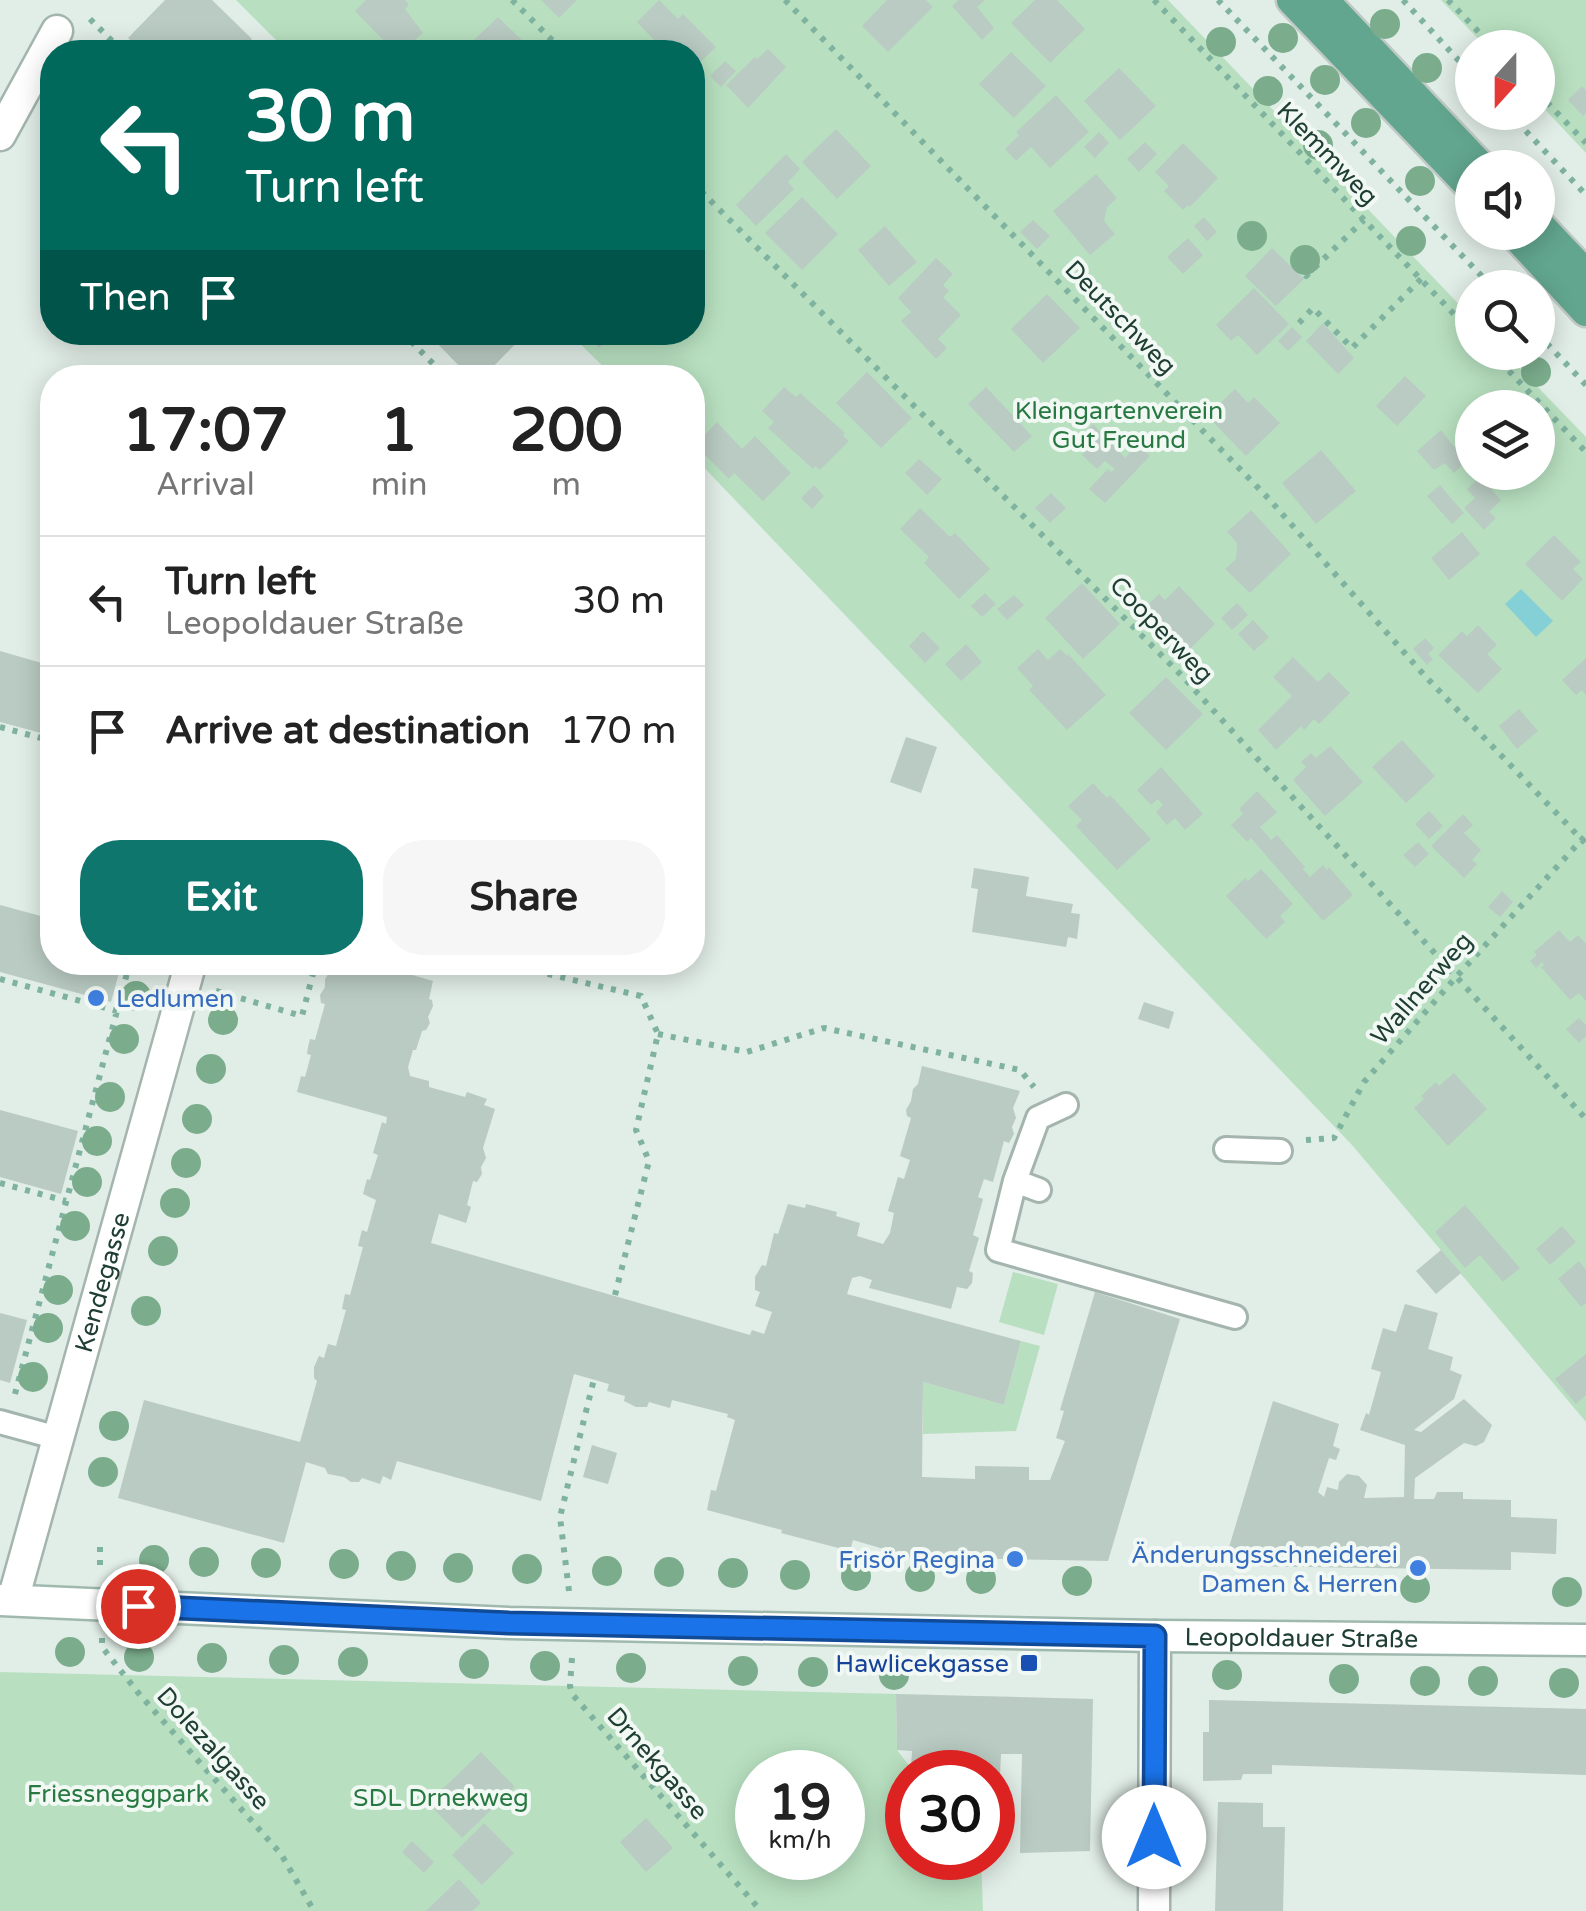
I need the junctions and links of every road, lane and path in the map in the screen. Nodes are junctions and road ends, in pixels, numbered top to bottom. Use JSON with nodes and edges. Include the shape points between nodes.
{"nodes":[{"id":1,"x":512,"y":0,"type":"edge"},
{"id":2,"x":784,"y":0,"type":"edge"},
{"id":3,"x":1154,"y":0,"type":"edge"},
{"id":4,"x":1218,"y":0,"type":"edge"},
{"id":5,"x":1292,"y":0,"type":"edge"},
{"id":6,"x":1323,"y":0,"type":"edge"},
{"id":7,"x":1402,"y":0,"type":"edge"},
{"id":8,"x":1448,"y":0,"type":"edge"},
{"id":9,"x":57,"y":30,"type":"dead end"},
{"id":10,"x":1477,"y":30,"type":"edge"},
{"id":11,"x":52,"y":40,"type":"edge"},
{"id":12,"x":552,"y":40,"type":"edge"},
{"id":13,"x":1455,"y":56,"type":"edge"},
{"id":14,"x":40,"y":62,"type":"edge"},
{"id":15,"x":1555,"y":111,"type":"edge"},
{"id":16,"x":1525,"y":130,"type":"edge"},
{"id":17,"x":0,"y":136,"type":"edge"},
{"id":18,"x":1586,"y":144,"type":"edge"},
{"id":19,"x":1465,"y":150,"type":"edge"},
{"id":20,"x":1455,"y":170,"type":"edge"},
{"id":21,"x":705,"y":195,"type":"edge"},
{"id":22,"x":1586,"y":196,"type":"edge"},
{"id":23,"x":1364,"y":220,"type":"junction"},
{"id":24,"x":1555,"y":242,"type":"edge"},
{"id":25,"x":1531,"y":250,"type":"edge"},
{"id":26,"x":1296,"y":266,"type":"dead end"},
{"id":27,"x":1476,"y":270,"type":"edge"},
{"id":28,"x":1586,"y":274,"type":"edge"},
{"id":29,"x":1421,"y":280,"type":"junction"},
{"id":30,"x":1586,"y":310,"type":"edge"},
{"id":31,"x":1455,"y":315,"type":"edge"},
{"id":32,"x":1299,"y":323,"type":"dead end"},
{"id":33,"x":414,"y":345,"type":"edge"},
{"id":34,"x":1555,"y":352,"type":"edge"},
{"id":35,"x":434,"y":365,"type":"edge"},
{"id":36,"x":1508,"y":370,"type":"edge"},
{"id":37,"x":1586,"y":385,"type":"edge"},
{"id":38,"x":1586,"y":452,"type":"edge"},
{"id":39,"x":0,"y":727,"type":"edge"},
{"id":40,"x":40,"y":738,"type":"edge"},
{"id":41,"x":1585,"y":840,"type":"edge"},
{"id":42,"x":127,"y":975,"type":"edge"},
{"id":43,"x":187,"y":975,"type":"edge"},
{"id":44,"x":196,"y":975,"type":"edge"},
{"id":45,"x":313,"y":975,"type":"edge"},
{"id":46,"x":552,"y":975,"type":"edge"},
{"id":47,"x":1456,"y":976,"type":"junction"},
{"id":48,"x":0,"y":980,"type":"edge"},
{"id":49,"x":117,"y":1011,"type":"junction"},
{"id":50,"x":658,"y":1034,"type":"junction"},
{"id":51,"x":1066,"y":1105,"type":"joint"},
{"id":52,"x":1586,"y":1119,"type":"edge"},
{"id":53,"x":1290,"y":1146,"type":"joint"},
{"id":54,"x":1226,"y":1150,"type":"dead end"},
{"id":55,"x":1016,"y":1181,"type":"junction"},
{"id":56,"x":0,"y":1183,"type":"edge"},
{"id":57,"x":1040,"y":1190,"type":"dead end"},
{"id":58,"x":66,"y":1202,"type":"junction"},
{"id":59,"x":614,"y":1295,"type":"dead end"},
{"id":60,"x":1235,"y":1317,"type":"dead end"},
{"id":61,"x":594,"y":1379,"type":"dead end"},
{"id":62,"x":3,"y":1423,"type":"edge"},
{"id":63,"x":58,"y":1438,"type":"junction"},
{"id":64,"x":100,"y":1547,"type":"dead end"},
{"id":65,"x":6,"y":1600,"type":"edge"},
{"id":66,"x":100,"y":1604,"type":"junction"},
{"id":67,"x":574,"y":1624,"type":"junction"},
{"id":68,"x":1155,"y":1636,"type":"junction"},
{"id":69,"x":1586,"y":1640,"type":"edge"},
{"id":70,"x":314,"y":1911,"type":"edge"},
{"id":71,"x":760,"y":1911,"type":"edge"},
{"id":72,"x":1154,"y":1911,"type":"edge"}],
"edges":[{"from":1,"to":12,"type":"path"},
{"from":2,"to":41,"type":"path","name":"Deutschweg","via":[[1269,499],[1425,676]]},
{"from":3,"to":23,"type":"path","name":"Klemmweg"},
{"from":4,"to":27,"type":"path"},
{"from":5,"to":20,"type":"main road"},
{"from":6,"to":19,"type":"main road"},
{"from":7,"to":13,"type":"path"},
{"from":8,"to":10,"type":"path"},
{"from":9,"to":11,"type":"main road"},
{"from":14,"to":17,"type":"main road"},
{"from":15,"to":18,"type":"path"},
{"from":16,"to":22,"type":"path"},
{"from":21,"to":47,"type":"path","name":"Cooperweg","via":[[1182,676]]},
{"from":23,"to":26,"type":"path","via":[[1306,276]]},
{"from":23,"to":29,"type":"path","name":"Klemmweg"},
{"from":24,"to":28,"type":"main road"},
{"from":25,"to":30,"type":"main road"},
{"from":29,"to":31,"type":"path","name":"Klemmweg"},
{"from":29,"to":32,"type":"path","via":[[1352,348],[1313,308]]},
{"from":33,"to":35,"type":"path"},
{"from":34,"to":37,"type":"path"},
{"from":36,"to":38,"type":"path"},
{"from":39,"to":40,"type":"path"},
{"from":41,"to":47,"type":"path","name":"Wallnerweg"},
{"from":42,"to":49,"type":"path"},
{"from":43,"to":63,"type":"main road","name":"Kendegasse"},
{"from":44,"to":45,"type":"path","via":[[302,1016]]},
{"from":46,"to":50,"type":"path","via":[[642,996]]},
{"from":47,"to":52,"type":"path","name":"Cooperweg"},
{"from":47,"to":53,"type":"path","name":"Wallnerweg","via":[[1364,1082],[1334,1138]]},
{"from":48,"to":49,"type":"path"},
{"from":49,"to":58,"type":"path"},
{"from":50,"to":51,"type":"path","via":[[747,1052],[824,1028],[1020,1070],[1043,1097]]},
{"from":50,"to":59,"type":"path","via":[[636,1130],[649,1161]]},
{"from":51,"to":55,"type":"lane","via":[[1038,1118]]},
{"from":53,"to":54,"type":"lane"},
{"from":55,"to":57,"type":"lane"},
{"from":55,"to":60,"type":"lane","via":[[998,1250]]},
{"from":56,"to":58,"type":"path"},
{"from":58,"to":62,"type":"path"},
{"from":61,"to":67,"type":"path","name":"Drnekgasse","via":[[560,1517]]},
{"from":62,"to":63,"type":"lane"},
{"from":63,"to":65,"type":"main road","name":"Kendegasse"},
{"from":64,"to":66,"type":"path","name":"Dolezalgasse"},
{"from":65,"to":66,"type":"main road","name":"Leopoldauer Straße"},
{"from":66,"to":67,"type":"main road","name":"Leopoldauer Straße"},
{"from":66,"to":70,"type":"path","name":"Dolezalgasse","via":[[102,1647],[281,1854]]},
{"from":67,"to":68,"type":"main road","name":"Leopoldauer Straße"},
{"from":67,"to":71,"type":"path","name":"Drnekgasse","via":[[572,1694]]},
{"from":68,"to":69,"type":"main road","name":"Leopoldauer Straße"},
{"from":68,"to":72,"type":"main road"}]}
